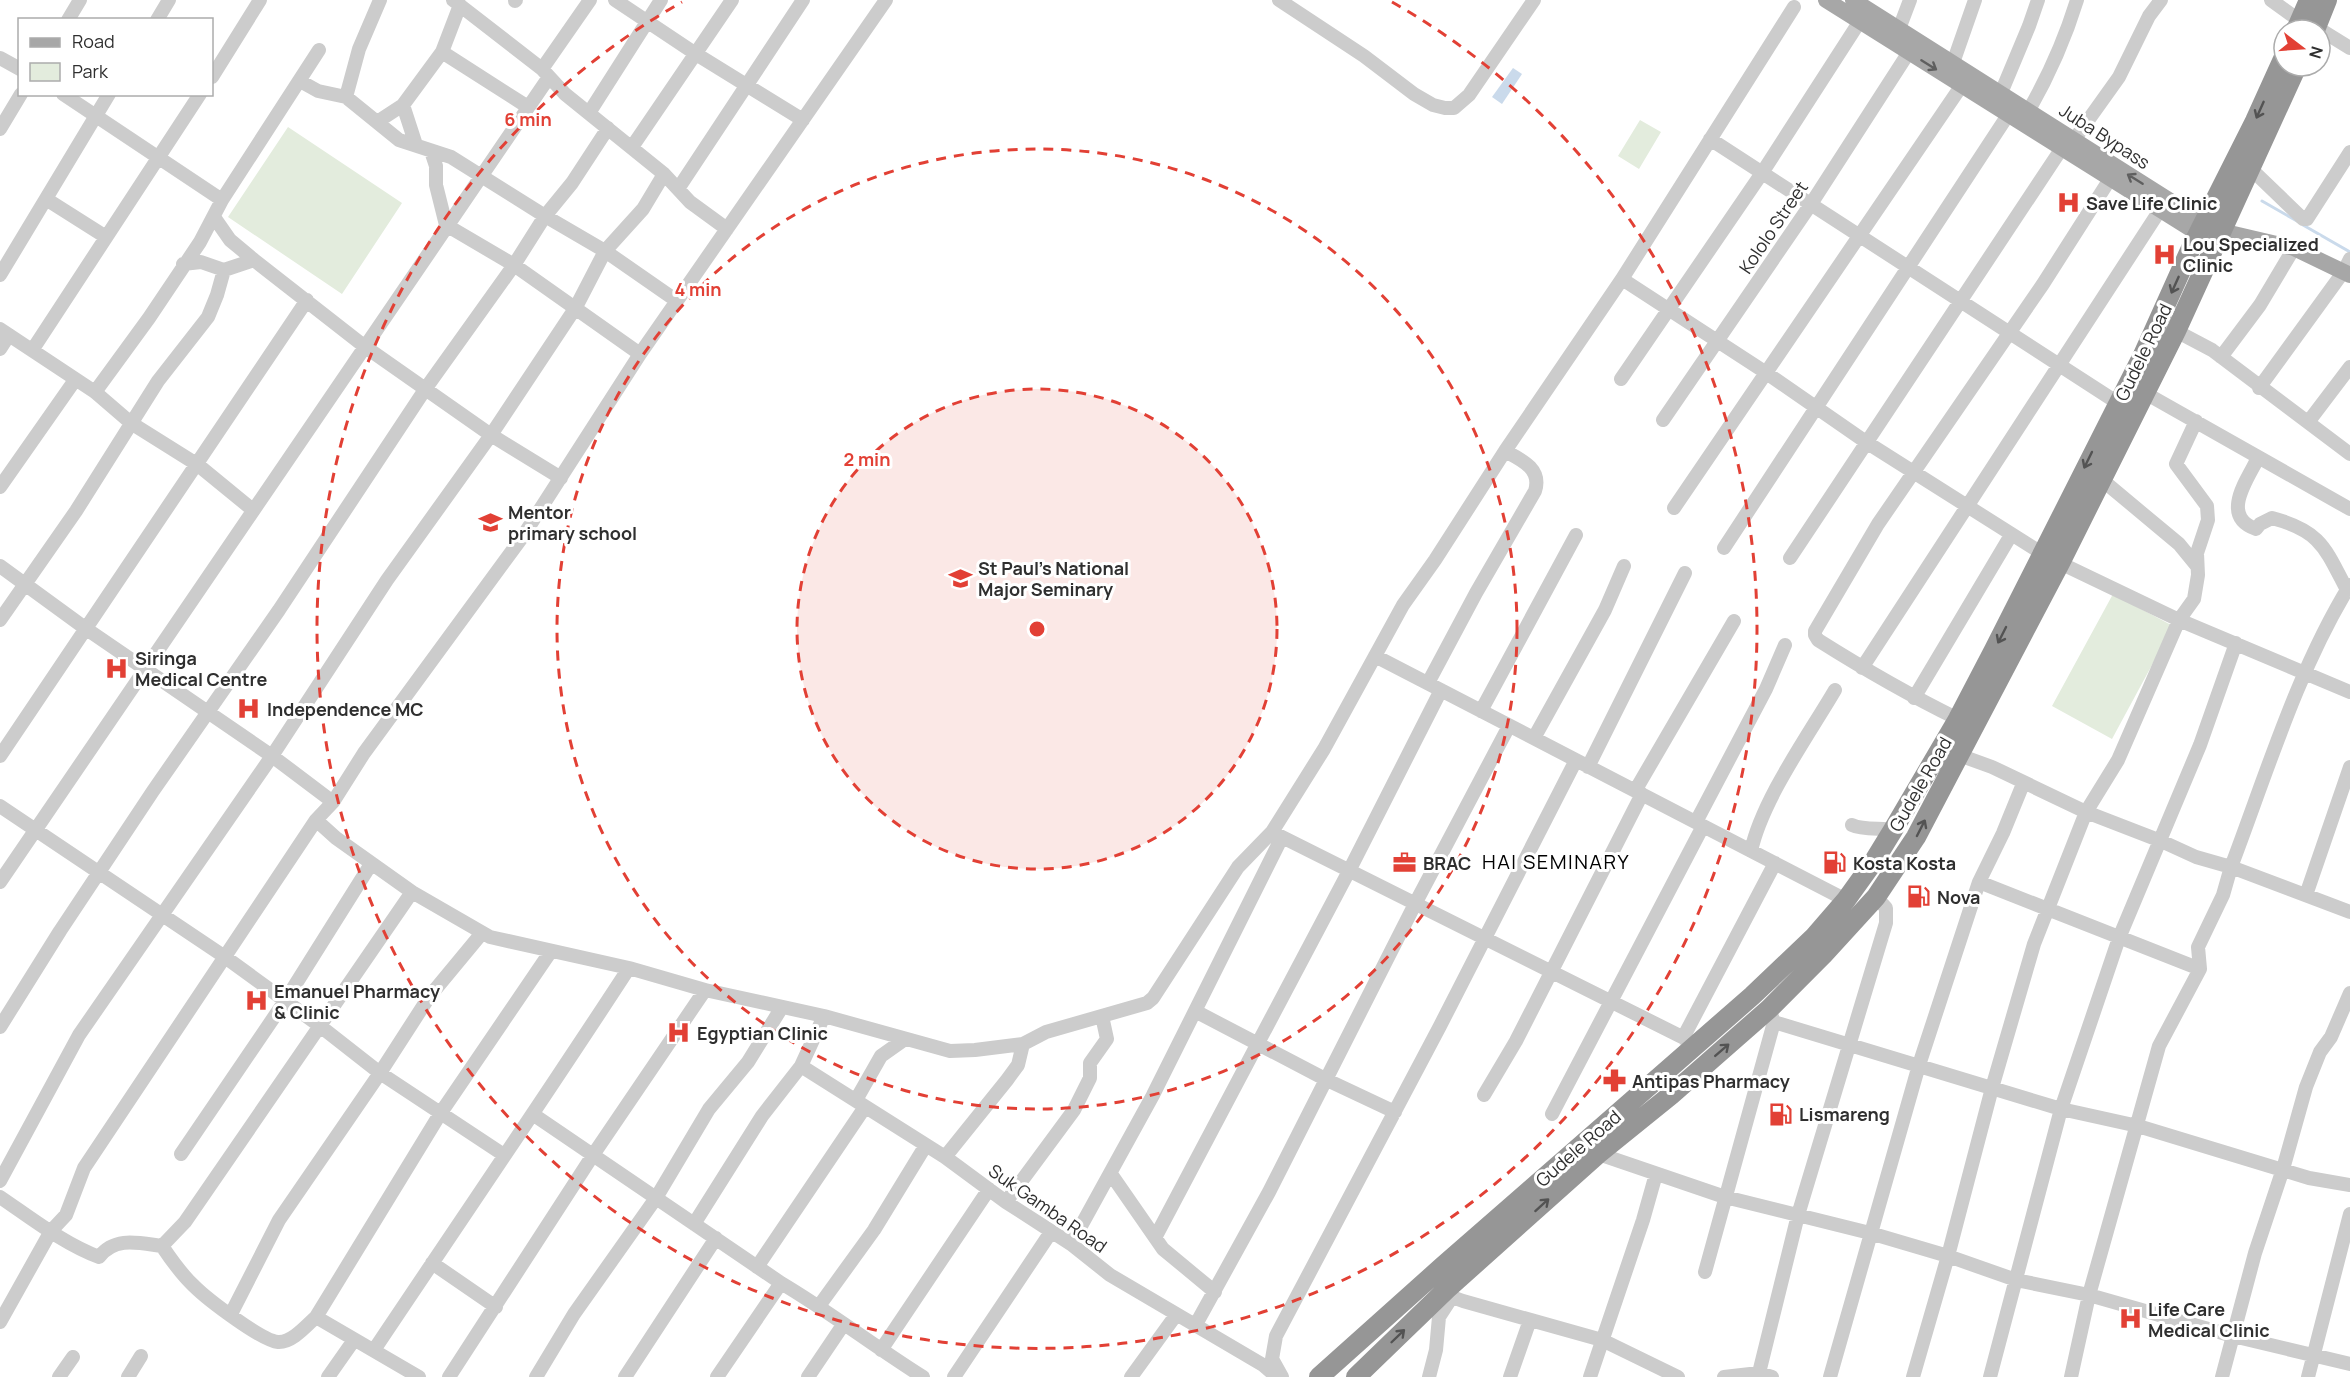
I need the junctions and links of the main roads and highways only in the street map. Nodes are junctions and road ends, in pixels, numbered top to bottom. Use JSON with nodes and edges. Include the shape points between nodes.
{"nodes":[{"id":1,"x":1826,"y":0,"type":"edge"},
{"id":2,"x":1853,"y":0,"type":"edge"},
{"id":3,"x":2309,"y":0,"type":"edge"},
{"id":4,"x":2327,"y":0,"type":"edge"},
{"id":5,"x":2308,"y":18,"type":"edge"},
{"id":6,"x":2314,"y":18,"type":"edge"},
{"id":7,"x":2275,"y":78,"type":"edge"},
{"id":8,"x":2291,"y":78,"type":"edge"},
{"id":9,"x":2068,"y":144,"type":"junction"},
{"id":10,"x":2208,"y":229,"type":"junction"},
{"id":11,"x":2348,"y":268,"type":"edge"},
{"id":12,"x":2051,"y":559,"type":"junction"},
{"id":13,"x":1947,"y":763,"type":"junction"},
{"id":14,"x":1319,"y":1377,"type":"edge"},
{"id":15,"x":1356,"y":1377,"type":"edge"}],
"edges":[{"from":1,"to":9,"type":"main road","name":"Juba Bypass","one_way":true,"via":[[2008,115]]},
{"from":2,"to":9,"type":"main road","name":"Juba Bypass","via":[[2029,110]]},
{"from":3,"to":5,"type":"highway"},
{"from":4,"to":6,"type":"highway"},
{"from":7,"to":10,"type":"highway","name":"Gudele Road","one_way":true},
{"from":8,"to":10,"type":"highway","name":"Gudele Road","via":[[2250,168]]},
{"from":10,"to":9,"type":"main road","name":"Juba Bypass","one_way":true},
{"from":9,"to":10,"type":"main road","name":"Juba Bypass","via":[[2110,178],[2160,210]]},
{"from":10,"to":11,"type":"main road","name":"Juba Bypass","via":[[2294,248]]},
{"from":10,"to":12,"type":"highway","name":"Gudele Road","one_way":true,"via":[[2118,403]]},
{"from":10,"to":12,"type":"highway","name":"Gudele Road","via":[[2176,331],[2101,479]]},
{"from":12,"to":13,"type":"highway","name":"Gudele Road"},
{"from":12,"to":13,"type":"highway","name":"Gudele Road","one_way":true,"via":[[1958,719]]},
{"from":13,"to":14,"type":"highway","name":"Gudele Road","via":[[1893,830],[1846,900],[1782,969],[1689,1041],[1580,1146]]},
{"from":15,"to":13,"type":"highway","name":"Gudele Road","one_way":true,"via":[[1598,1155],[1771,1016],[1876,897],[1916,837]]}]}
